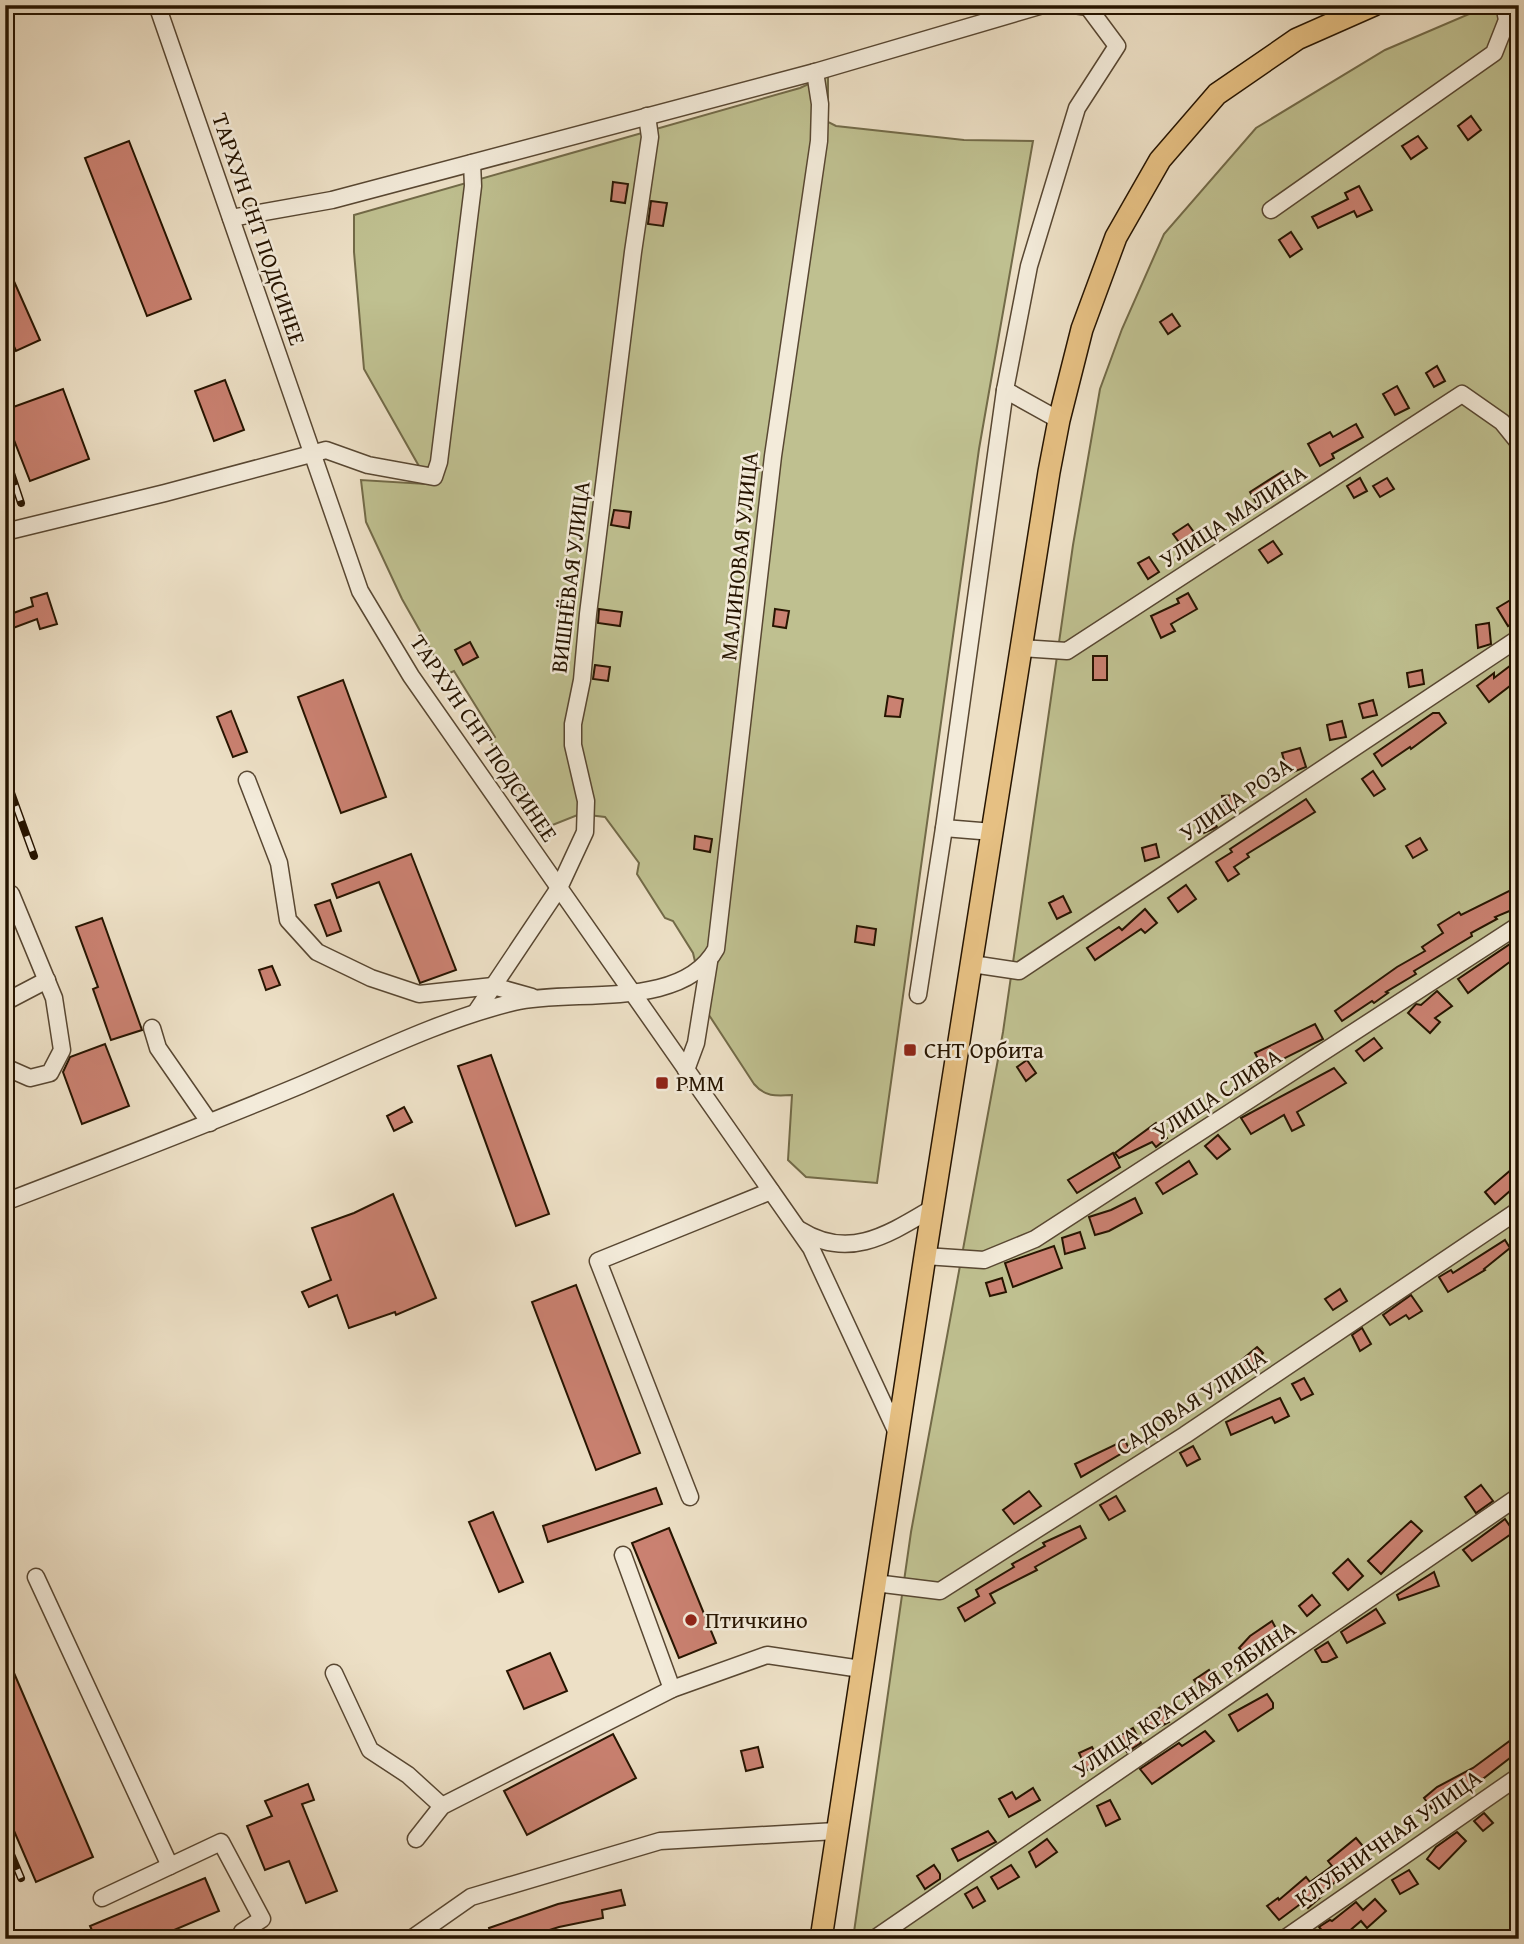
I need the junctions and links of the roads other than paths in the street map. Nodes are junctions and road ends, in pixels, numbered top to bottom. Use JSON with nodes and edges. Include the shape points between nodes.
{"nodes":[{"id":1,"x":156,"y":5,"type":"edge"},
{"id":2,"x":1074,"y":5,"type":"edge"},
{"id":3,"x":1374,"y":5,"type":"edge"},
{"id":4,"x":1504,"y":5,"type":"edge"},
{"id":5,"x":1039,"y":6,"type":"edge"},
{"id":6,"x":815,"y":72,"type":"junction"},
{"id":7,"x":647,"y":116,"type":"junction"},
{"id":8,"x":472,"y":163,"type":"junction"},
{"id":9,"x":1271,"y":210,"type":"dead end"},
{"id":10,"x":231,"y":218,"type":"junction"},
{"id":11,"x":1005,"y":390,"type":"junction"},
{"id":12,"x":1059,"y":420,"type":"junction"},
{"id":13,"x":1519,"y":443,"type":"edge"},
{"id":14,"x":313,"y":454,"type":"junction"},
{"id":15,"x":5,"y":531,"type":"edge"},
{"id":16,"x":1519,"y":638,"type":"edge"},
{"id":17,"x":1021,"y":648,"type":"junction"},
{"id":18,"x":247,"y":780,"type":"dead end"},
{"id":19,"x":944,"y":828,"type":"junction"},
{"id":20,"x":993,"y":832,"type":"junction"},
{"id":21,"x":559,"y":888,"type":"junction"},
{"id":22,"x":11,"y":894,"type":"dead end"},
{"id":23,"x":1519,"y":925,"type":"edge"},
{"id":24,"x":709,"y":962,"type":"junction"},
{"id":25,"x":972,"y":964,"type":"junction"},
{"id":26,"x":47,"y":981,"type":"junction"},
{"id":27,"x":493,"y":986,"type":"junction"},
{"id":28,"x":632,"y":993,"type":"junction"},
{"id":29,"x":918,"y":995,"type":"dead end"},
{"id":30,"x":534,"y":998,"type":"junction"},
{"id":31,"x":5,"y":1002,"type":"edge"},
{"id":32,"x":476,"y":1012,"type":"junction"},
{"id":33,"x":152,"y":1028,"type":"dead end"},
{"id":34,"x":5,"y":1067,"type":"edge"},
{"id":35,"x":686,"y":1070,"type":"junction"},
{"id":36,"x":210,"y":1123,"type":"junction"},
{"id":37,"x":771,"y":1191,"type":"junction"},
{"id":38,"x":5,"y":1202,"type":"edge"},
{"id":39,"x":933,"y":1208,"type":"junction"},
{"id":40,"x":1519,"y":1210,"type":"edge"},
{"id":41,"x":797,"y":1227,"type":"junction"},
{"id":42,"x":925,"y":1256,"type":"junction"},
{"id":43,"x":898,"y":1435,"type":"junction"},
{"id":44,"x":1519,"y":1496,"type":"edge"},
{"id":45,"x":690,"y":1497,"type":"dead end"},
{"id":46,"x":623,"y":1555,"type":"dead end"},
{"id":47,"x":36,"y":1577,"type":"dead end"},
{"id":48,"x":875,"y":1583,"type":"junction"},
{"id":49,"x":861,"y":1669,"type":"junction"},
{"id":50,"x":334,"y":1673,"type":"dead end"},
{"id":51,"x":672,"y":1689,"type":"junction"},
{"id":52,"x":1519,"y":1776,"type":"edge"},
{"id":53,"x":442,"y":1806,"type":"junction"},
{"id":54,"x":836,"y":1831,"type":"junction"},
{"id":55,"x":416,"y":1839,"type":"dead end"},
{"id":56,"x":170,"y":1866,"type":"junction"},
{"id":57,"x":102,"y":1898,"type":"dead end"},
{"id":58,"x":245,"y":1939,"type":"edge"},
{"id":59,"x":411,"y":1939,"type":"edge"},
{"id":60,"x":821,"y":1939,"type":"edge"},
{"id":61,"x":874,"y":1939,"type":"edge"},
{"id":62,"x":1284,"y":1939,"type":"edge"}],
"edges":[{"from":1,"to":10,"type":"street","name":"ТАРХУН СНТ ПОДСИНЕЕ"},
{"from":2,"to":11,"type":"street","via":[[1088,7],[1117,46],[1077,108],[1029,266]]},
{"from":3,"to":12,"type":"main road","via":[[1297,39],[1217,94],[1160,160],[1116,237],[1082,328]]},
{"from":4,"to":9,"type":"street","via":[[1507,20],[1494,53]]},
{"from":5,"to":6,"type":"street"},
{"from":6,"to":7,"type":"street"},
{"from":6,"to":24,"type":"street","name":"МАЛИНОВАЯ УЛИЦА","via":[[819,141],[773,456],[716,949]]},
{"from":7,"to":8,"type":"street"},
{"from":7,"to":21,"type":"street","name":"ВИШНЁВАЯ УЛИЦА","via":[[650,137],[573,723],[586,826]]},
{"from":8,"to":10,"type":"street","via":[[332,200]]},
{"from":8,"to":14,"type":"street","via":[[473,186],[434,477],[368,465],[326,450]]},
{"from":10,"to":14,"type":"street","name":"ТАРХУН СНТ ПОДСИНЕЕ"},
{"from":11,"to":12,"type":"street"},
{"from":11,"to":19,"type":"street"},
{"from":12,"to":17,"type":"main road"},
{"from":13,"to":17,"type":"street","name":"УЛИЦА МАЛИНА","via":[[1502,422],[1462,394],[1068,652]]},
{"from":14,"to":15,"type":"street"},
{"from":14,"to":21,"type":"street","name":"ТАРХУН СНТ ПОДСИНЕЕ","via":[[360,591],[411,676]]},
{"from":16,"to":25,"type":"street","name":"УЛИЦА РОЗА","via":[[1019,971]]},
{"from":17,"to":20,"type":"main road"},
{"from":18,"to":27,"type":"street","via":[[278,863],[288,920],[317,952],[419,994]]},
{"from":19,"to":20,"type":"street"},
{"from":19,"to":29,"type":"street"},
{"from":20,"to":25,"type":"main road"},
{"from":21,"to":27,"type":"street","name":"ВИШНЁВАЯ УЛИЦА"},
{"from":21,"to":28,"type":"street","name":"ТАРХУН СНТ ПОДСИНЕЕ"},
{"from":22,"to":26,"type":"street"},
{"from":23,"to":42,"type":"street","name":"УЛИЦА СЛИВА","via":[[1035,1239],[984,1259]]},
{"from":24,"to":28,"type":"street","via":[[671,985]]},
{"from":24,"to":35,"type":"street","name":"МАЛИНОВАЯ УЛИЦА","via":[[696,1043]]},
{"from":25,"to":39,"type":"main road"},
{"from":26,"to":31,"type":"street"},
{"from":26,"to":34,"type":"street","via":[[62,1050],[50,1073],[30,1078]]},
{"from":27,"to":30,"type":"street"},
{"from":27,"to":32,"type":"street","name":"ВИШНЁВАЯ УЛИЦА"},
{"from":28,"to":30,"type":"street"},
{"from":28,"to":35,"type":"street","name":"ТАРХУН СНТ ПОДСИНЕЕ"},
{"from":30,"to":32,"type":"street"},
{"from":32,"to":36,"type":"street"},
{"from":33,"to":36,"type":"street","via":[[158,1048]]},
{"from":35,"to":37,"type":"street","name":"ТАРХУН СНТ ПОДСИНЕЕ"},
{"from":36,"to":38,"type":"street"},
{"from":37,"to":41,"type":"street","name":"ТАРХУН СНТ ПОДСИНЕЕ"},
{"from":37,"to":45,"type":"street","via":[[598,1261]]},
{"from":39,"to":41,"type":"street","via":[[864,1243],[839,1245],[815,1240]]},
{"from":39,"to":42,"type":"main road"},
{"from":40,"to":48,"type":"street","name":"САДОВАЯ УЛИЦА","via":[[1185,1435],[940,1591]]},
{"from":41,"to":43,"type":"street","name":"ТАРХУН СНТ ПОДСИНЕЕ"},
{"from":42,"to":43,"type":"main road"},
{"from":43,"to":48,"type":"main road"},
{"from":44,"to":61,"type":"street","name":"УЛИЦА КРАСНАЯ РЯБИНА"},
{"from":46,"to":51,"type":"street"},
{"from":47,"to":56,"type":"street"},
{"from":48,"to":49,"type":"main road"},
{"from":49,"to":51,"type":"street","via":[[767,1655]]},
{"from":49,"to":54,"type":"main road"},
{"from":50,"to":53,"type":"street","via":[[370,1750],[408,1775]]},
{"from":51,"to":53,"type":"street"},
{"from":52,"to":62,"type":"street","name":"КЛУБНИЧНАЯ УЛИЦА"},
{"from":53,"to":55,"type":"street"},
{"from":54,"to":59,"type":"street","via":[[660,1841],[471,1897]]},
{"from":54,"to":60,"type":"main road"},
{"from":56,"to":57,"type":"street"},
{"from":56,"to":58,"type":"street","via":[[221,1842],[262,1919],[242,1932]]}]}
